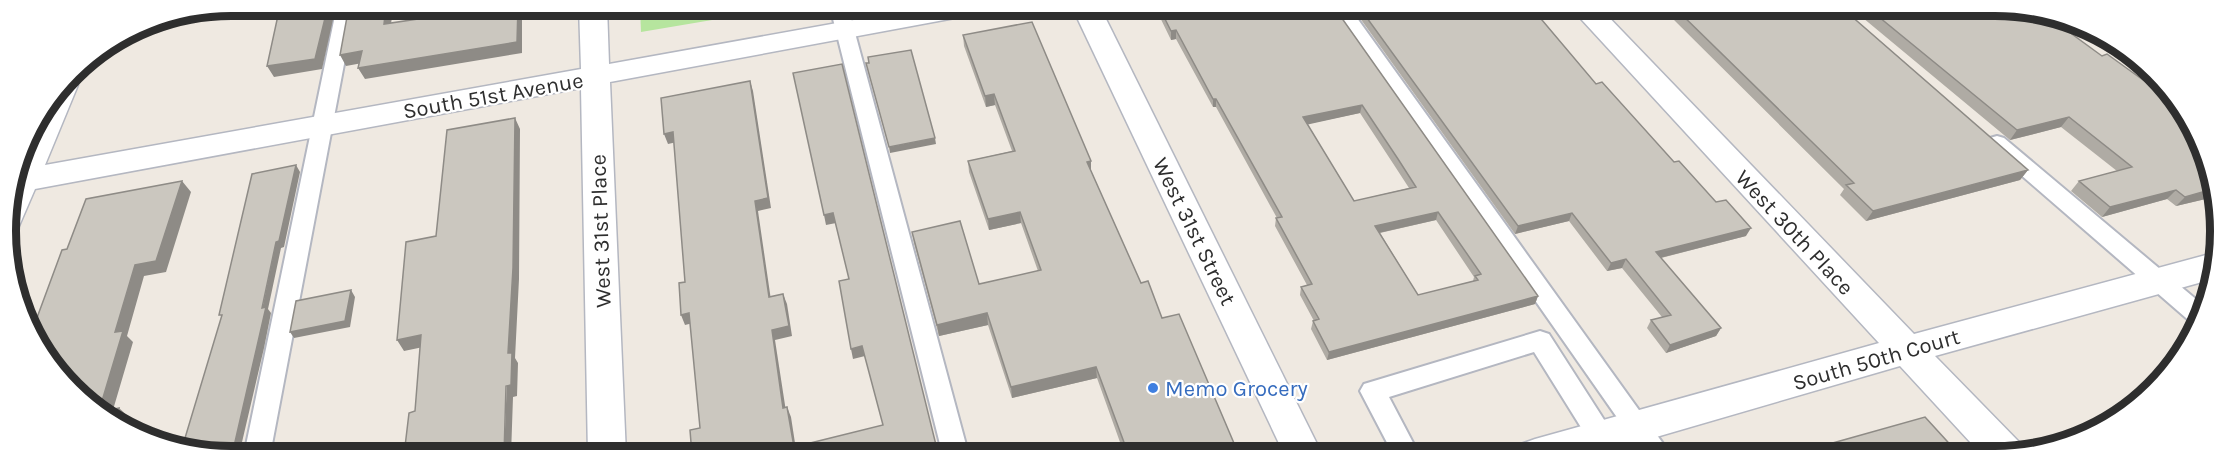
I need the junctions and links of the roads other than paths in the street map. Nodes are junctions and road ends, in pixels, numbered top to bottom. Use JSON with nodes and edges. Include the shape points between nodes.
{"nodes":[{"id":1,"x":344,"y":16,"type":"edge"},
{"id":2,"x":593,"y":16,"type":"edge"},
{"id":3,"x":865,"y":16,"type":"edge"},
{"id":4,"x":1090,"y":16,"type":"edge"},
{"id":5,"x":1345,"y":16,"type":"edge"},
{"id":6,"x":1591,"y":16,"type":"edge"},
{"id":7,"x":842,"y":18,"type":"edge"},
{"id":8,"x":594,"y":76,"type":"junction"},
{"id":9,"x":46,"y":123,"type":"edge"},
{"id":10,"x":322,"y":126,"type":"junction"},
{"id":11,"x":1981,"y":130,"type":"edge"},
{"id":12,"x":28,"y":162,"type":"edge"},
{"id":13,"x":23,"y":181,"type":"edge"},
{"id":14,"x":2206,"y":268,"type":"edge"},
{"id":15,"x":2160,"y":283,"type":"junction"},
{"id":16,"x":2194,"y":311,"type":"edge"},
{"id":17,"x":1906,"y":350,"type":"junction"},
{"id":18,"x":1638,"y":426,"type":"junction"},
{"id":19,"x":1601,"y":437,"type":"junction"},
{"id":20,"x":259,"y":446,"type":"edge"},
{"id":21,"x":607,"y":446,"type":"edge"},
{"id":22,"x":953,"y":446,"type":"edge"},
{"id":23,"x":1299,"y":446,"type":"edge"},
{"id":24,"x":1402,"y":446,"type":"edge"},
{"id":25,"x":1570,"y":446,"type":"edge"},
{"id":26,"x":1652,"y":446,"type":"edge"},
{"id":27,"x":1997,"y":446,"type":"edge"}],
"edges":[{"from":1,"to":10,"type":"lane"},
{"from":2,"to":8,"type":"street","name":"West 31st Place"},
{"from":3,"to":7,"type":"street","name":"South 51st Avenue"},
{"from":4,"to":23,"type":"street","name":"West 31st Street"},
{"from":5,"to":18,"type":"lane"},
{"from":6,"to":17,"type":"street","name":"West 30th Place"},
{"from":7,"to":8,"type":"street","name":"South 51st Avenue"},
{"from":7,"to":22,"type":"lane"},
{"from":8,"to":10,"type":"street","name":"South 51st Avenue"},
{"from":8,"to":21,"type":"street","name":"West 31st Place"},
{"from":9,"to":12,"type":"street"},
{"from":10,"to":13,"type":"street","name":"South 51st Avenue"},
{"from":10,"to":20,"type":"lane"},
{"from":11,"to":15,"type":"lane"},
{"from":14,"to":15,"type":"street","name":"South 50th Court"},
{"from":15,"to":16,"type":"lane"},
{"from":15,"to":17,"type":"street","name":"South 50th Court"},
{"from":17,"to":18,"type":"street","name":"South 50th Court"},
{"from":17,"to":27,"type":"street","name":"West 30th Place"},
{"from":18,"to":19,"type":"street","name":"South 50th Court"},
{"from":18,"to":26,"type":"lane"},
{"from":19,"to":24,"type":"lane","via":[[1540,341],[1373,391]]},
{"from":19,"to":25,"type":"street","name":"South 50th Court"}]}
